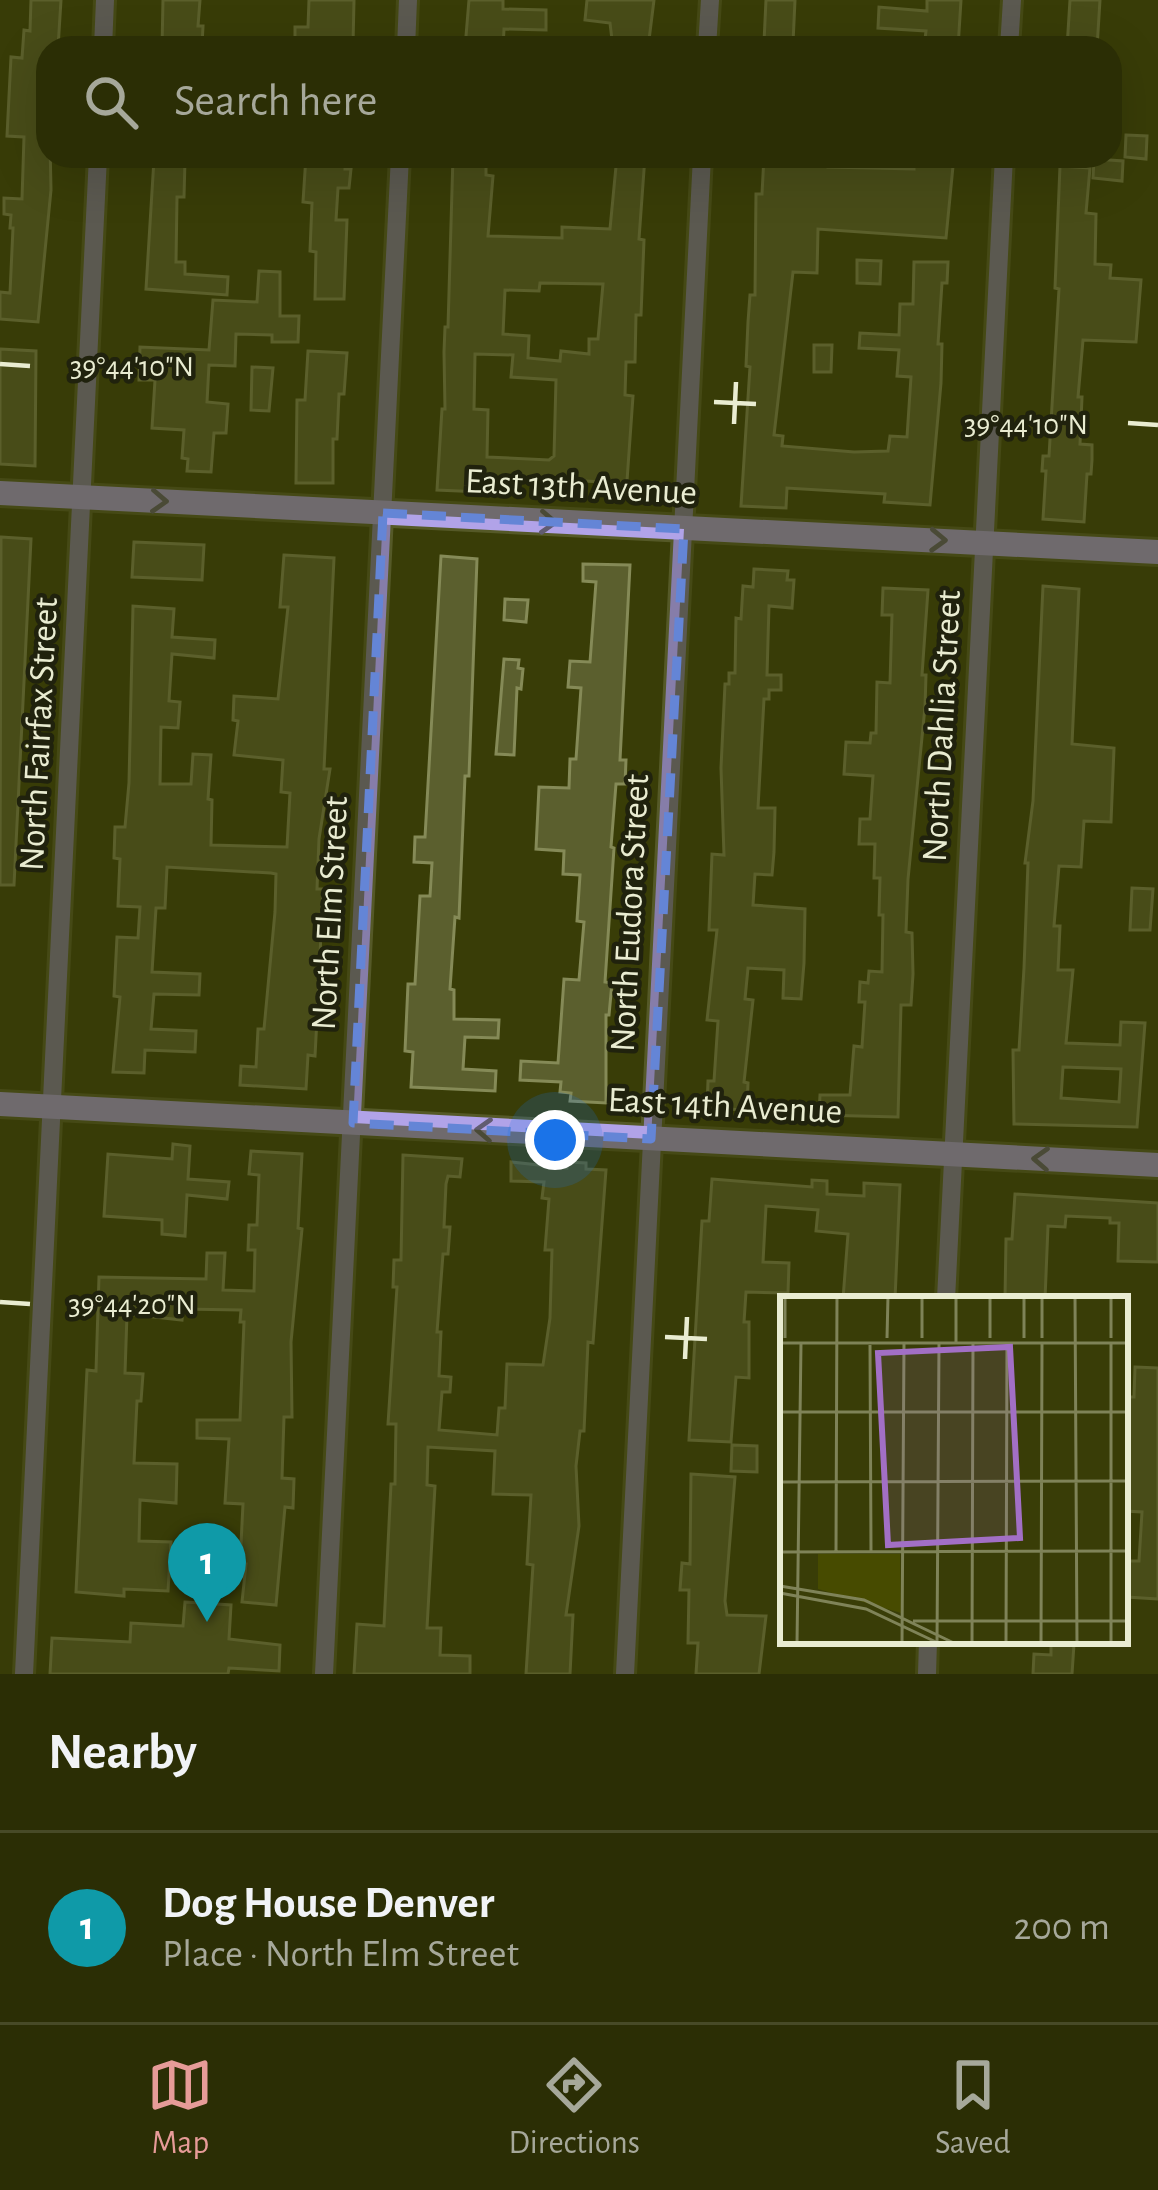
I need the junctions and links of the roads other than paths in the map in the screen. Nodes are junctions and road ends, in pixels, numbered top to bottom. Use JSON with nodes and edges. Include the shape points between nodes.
{"nodes":[{"id":1,"x":105,"y":0,"type":"edge"},
{"id":2,"x":408,"y":0,"type":"edge"},
{"id":3,"x":710,"y":0,"type":"edge"},
{"id":4,"x":1012,"y":0,"type":"edge"},
{"id":5,"x":104,"y":36,"type":"edge"},
{"id":6,"x":406,"y":36,"type":"edge"},
{"id":7,"x":708,"y":36,"type":"edge"},
{"id":8,"x":1010,"y":36,"type":"edge"},
{"id":9,"x":97,"y":168,"type":"edge"},
{"id":10,"x":399,"y":168,"type":"edge"},
{"id":11,"x":701,"y":168,"type":"edge"},
{"id":12,"x":1003,"y":168,"type":"edge"},
{"id":13,"x":0,"y":493,"type":"edge"},
{"id":14,"x":83,"y":497,"type":"junction"},
{"id":15,"x":383,"y":512,"type":"junction"},
{"id":16,"x":684,"y":529,"type":"junction"},
{"id":17,"x":984,"y":542,"type":"junction"},
{"id":18,"x":1158,"y":552,"type":"edge"},
{"id":19,"x":0,"y":1103,"type":"edge"},
{"id":20,"x":54,"y":1106,"type":"junction"},
{"id":21,"x":353,"y":1123,"type":"junction"},
{"id":22,"x":650,"y":1139,"type":"junction"},
{"id":23,"x":953,"y":1154,"type":"junction"},
{"id":24,"x":1158,"y":1165,"type":"edge"},
{"id":25,"x":946,"y":1296,"type":"edge"},
{"id":26,"x":928,"y":1644,"type":"edge"},
{"id":27,"x":24,"y":1674,"type":"edge"},
{"id":28,"x":324,"y":1674,"type":"edge"},
{"id":29,"x":625,"y":1674,"type":"edge"},
{"id":30,"x":927,"y":1674,"type":"edge"}],
"edges":[{"from":1,"to":5,"type":"street"},
{"from":2,"to":6,"type":"street"},
{"from":3,"to":7,"type":"street"},
{"from":4,"to":8,"type":"street"},
{"from":9,"to":14,"type":"street","name":"North Fairfax Street"},
{"from":10,"to":15,"type":"street","name":"North Elm Street"},
{"from":11,"to":16,"type":"street","name":"North Eudora Street"},
{"from":12,"to":17,"type":"street","name":"North Dahlia Street"},
{"from":13,"to":14,"type":"main road","name":"East 13th Avenue"},
{"from":14,"to":15,"type":"main road","name":"East 13th Avenue","one_way":true},
{"from":14,"to":20,"type":"street","name":"North Fairfax Street"},
{"from":15,"to":16,"type":"main road","name":"East 13th Avenue","one_way":true},
{"from":15,"to":21,"type":"street","name":"North Elm Street"},
{"from":16,"to":17,"type":"main road","name":"East 13th Avenue","one_way":true},
{"from":16,"to":22,"type":"street","name":"North Eudora Street"},
{"from":17,"to":18,"type":"main road","name":"East 13th Avenue"},
{"from":17,"to":23,"type":"street","name":"North Dahlia Street"},
{"from":19,"to":20,"type":"main road","name":"East 14th Avenue"},
{"from":20,"to":21,"type":"main road","name":"East 14th Avenue"},
{"from":20,"to":27,"type":"street","name":"North Fairfax Street"},
{"from":22,"to":21,"type":"main road","name":"East 14th Avenue","one_way":true},
{"from":21,"to":28,"type":"street","name":"North Elm Street"},
{"from":22,"to":23,"type":"main road","name":"East 14th Avenue"},
{"from":22,"to":29,"type":"street","name":"North Eudora Street"},
{"from":24,"to":23,"type":"main road","name":"East 14th Avenue","one_way":true},
{"from":23,"to":25,"type":"street","name":"North Dahlia Street"},
{"from":26,"to":30,"type":"street"}]}
